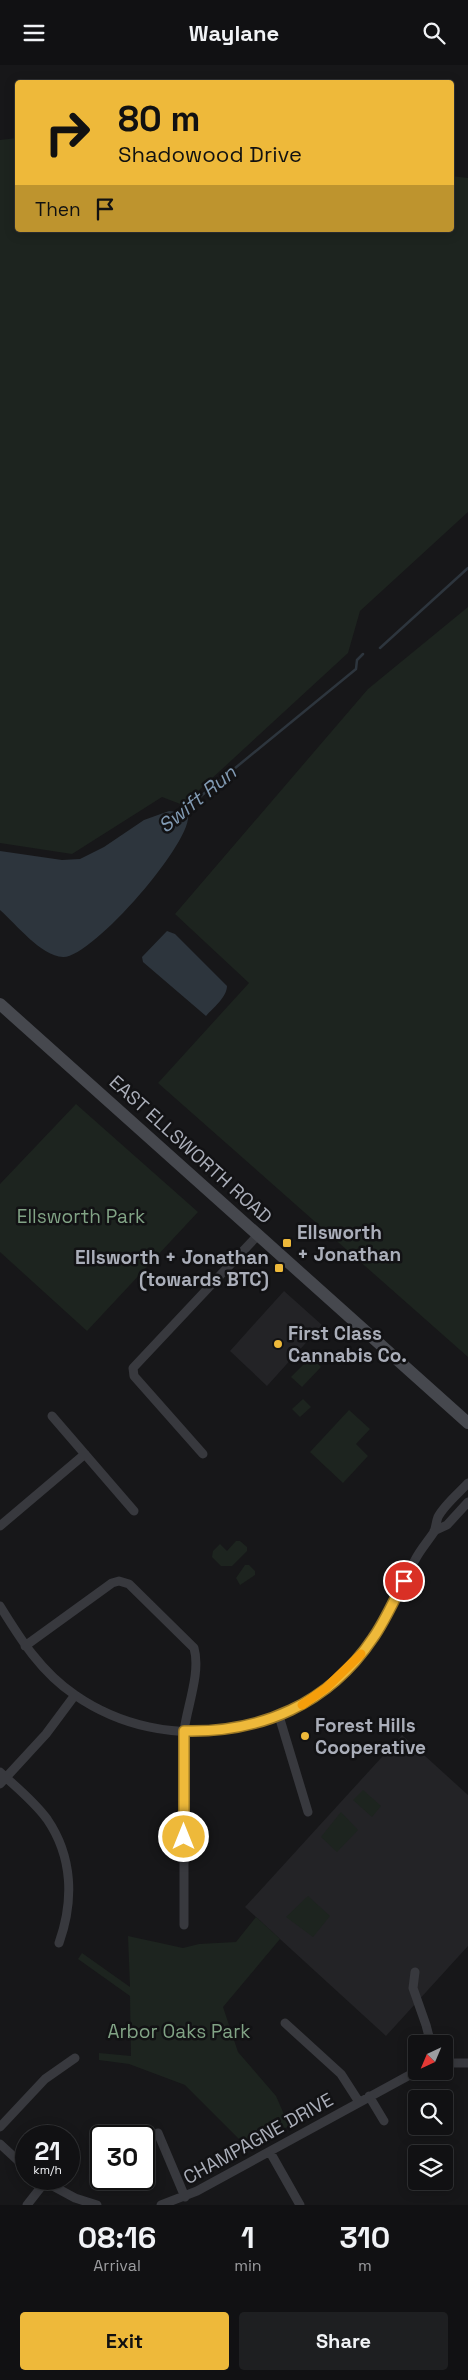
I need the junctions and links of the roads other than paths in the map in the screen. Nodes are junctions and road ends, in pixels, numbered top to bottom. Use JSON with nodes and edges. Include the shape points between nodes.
{"nodes":[{"id":1,"x":0,"y":1004,"type":"edge"},
{"id":2,"x":258,"y":1235,"type":"junction"},
{"id":3,"x":52,"y":1416,"type":"dead end"},
{"id":4,"x":468,"y":1423,"type":"edge"},
{"id":5,"x":203,"y":1454,"type":"dead end"},
{"id":6,"x":85,"y":1455,"type":"junction"},
{"id":7,"x":468,"y":1483,"type":"edge"},
{"id":8,"x":468,"y":1502,"type":"edge"},
{"id":9,"x":134,"y":1511,"type":"dead end"},
{"id":10,"x":0,"y":1526,"type":"edge"},
{"id":11,"x":434,"y":1531,"type":"junction"},
{"id":12,"x":0,"y":1606,"type":"edge"},
{"id":13,"x":25,"y":1646,"type":"junction"},
{"id":14,"x":75,"y":1695,"type":"junction"},
{"id":15,"x":279,"y":1716,"type":"junction"},
{"id":16,"x":184,"y":1731,"type":"junction"},
{"id":17,"x":2,"y":1778,"type":"edge"},
{"id":18,"x":308,"y":1812,"type":"dead end"},
{"id":19,"x":184,"y":1925,"type":"dead end"},
{"id":20,"x":59,"y":1943,"type":"dead end"},
{"id":21,"x":416,"y":1972,"type":"dead end"},
{"id":22,"x":285,"y":2023,"type":"dead end"},
{"id":23,"x":429,"y":2035,"type":"edge"},
{"id":24,"x":74,"y":2058,"type":"dead end"},
{"id":25,"x":453,"y":2063,"type":"edge"},
{"id":26,"x":468,"y":2063,"type":"edge"},
{"id":27,"x":408,"y":2076,"type":"edge"},
{"id":28,"x":369,"y":2097,"type":"junction"},
{"id":29,"x":359,"y":2102,"type":"junction"},
{"id":30,"x":384,"y":2121,"type":"dead end"},
{"id":31,"x":0,"y":2127,"type":"edge"},
{"id":32,"x":158,"y":2133,"type":"dead end"},
{"id":33,"x":0,"y":2144,"type":"edge"},
{"id":34,"x":270,"y":2152,"type":"junction"},
{"id":35,"x":15,"y":2157,"type":"edge"},
{"id":36,"x":37,"y":2190,"type":"edge"},
{"id":37,"x":60,"y":2190,"type":"edge"},
{"id":38,"x":185,"y":2197,"type":"junction"},
{"id":39,"x":27,"y":2205,"type":"edge"},
{"id":40,"x":97,"y":2205,"type":"edge"},
{"id":41,"x":161,"y":2205,"type":"edge"},
{"id":42,"x":300,"y":2205,"type":"edge"}],
"edges":[{"from":1,"to":2,"type":"main road","name":"EAST ELLSWORTH ROAD"},
{"from":2,"to":4,"type":"main road","name":"EAST ELLSWORTH ROAD"},
{"from":2,"to":5,"type":"street","via":[[133,1368],[134,1376]]},
{"from":3,"to":6,"type":"street"},
{"from":6,"to":9,"type":"street"},
{"from":6,"to":10,"type":"street"},
{"from":7,"to":11,"type":"street","via":[[438,1517]]},
{"from":8,"to":11,"type":"street","via":[[447,1525]]},
{"from":11,"to":15,"type":"street","via":[[363,1652],[326,1688]]},
{"from":12,"to":13,"type":"street"},
{"from":13,"to":14,"type":"street","via":[[42,1667]]},
{"from":13,"to":16,"type":"street","via":[[112,1583],[124,1581],[194,1648],[191,1703]]},
{"from":14,"to":16,"type":"street","via":[[126,1720]]},
{"from":14,"to":17,"type":"street","via":[[46,1735]]},
{"from":15,"to":16,"type":"street","via":[[238,1729]]},
{"from":15,"to":18,"type":"street"},
{"from":16,"to":19,"type":"street"},
{"from":17,"to":20,"type":"street","via":[[46,1818],[65,1855],[69,1909]]},
{"from":21,"to":23,"type":"street","via":[[413,1988]]},
{"from":22,"to":29,"type":"street","via":[[341,2073]]},
{"from":24,"to":31,"type":"street","via":[[45,2079]]},
{"from":25,"to":26,"type":"street"},
{"from":27,"to":28,"type":"street","name":"CHAMPAGNE DRIVE"},
{"from":28,"to":29,"type":"street","name":"CHAMPAGNE DRIVE"},
{"from":28,"to":30,"type":"street"},
{"from":29,"to":34,"type":"street","name":"CHAMPAGNE DRIVE"},
{"from":32,"to":38,"type":"street"},
{"from":33,"to":35,"type":"street"},
{"from":34,"to":38,"type":"street","name":"CHAMPAGNE DRIVE"},
{"from":34,"to":42,"type":"street"},
{"from":36,"to":39,"type":"street"},
{"from":37,"to":40,"type":"street"},
{"from":38,"to":41,"type":"street","name":"CHAMPAGNE DRIVE"}]}
